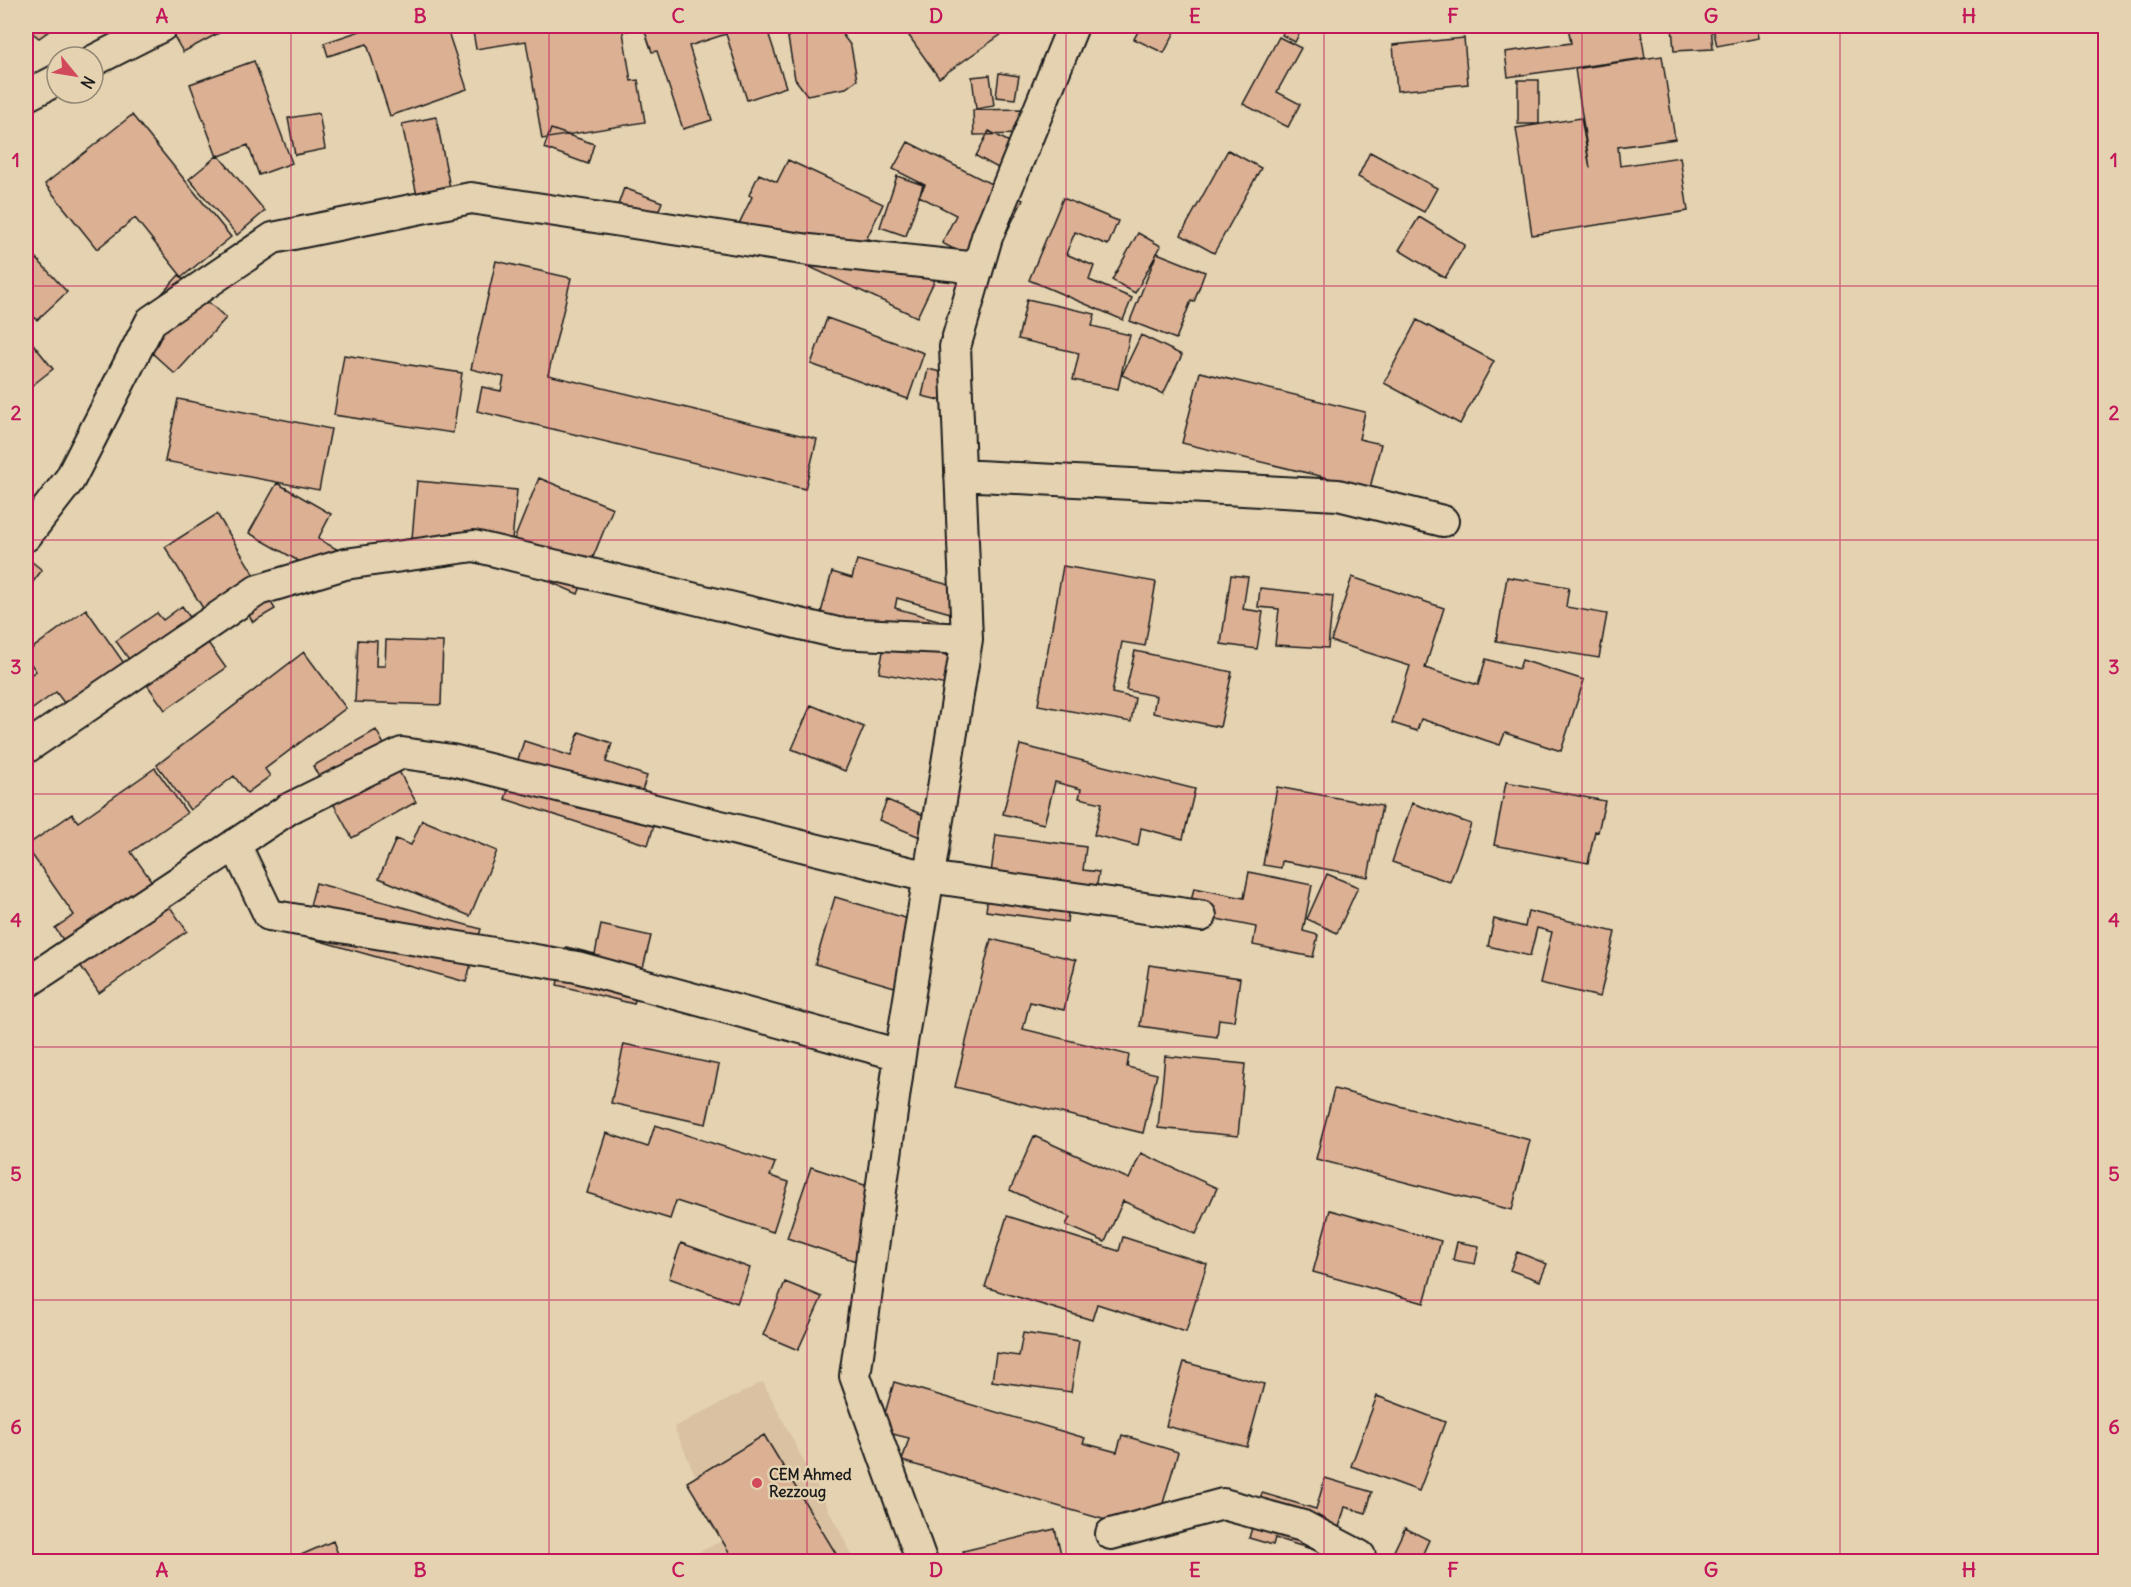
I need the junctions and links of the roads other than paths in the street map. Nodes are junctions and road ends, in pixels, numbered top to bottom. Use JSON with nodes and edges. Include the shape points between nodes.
{"nodes":[{"id":1,"x":162,"y":26,"type":"edge"},
{"id":2,"x":1073,"y":26,"type":"edge"},
{"id":3,"x":105,"y":55,"type":"edge"},
{"id":4,"x":45,"y":86,"type":"edge"},
{"id":5,"x":26,"y":96,"type":"edge"},
{"id":6,"x":978,"y":268,"type":"junction"},
{"id":7,"x":960,"y":475,"type":"junction"},
{"id":8,"x":1443,"y":521,"type":"dead end"},
{"id":9,"x":26,"y":536,"type":"edge"},
{"id":10,"x":966,"y":639,"type":"junction"},
{"id":11,"x":26,"y":748,"type":"edge"},
{"id":12,"x":235,"y":844,"type":"junction"},
{"id":13,"x":928,"y":877,"type":"junction"},
{"id":14,"x":1201,"y":916,"type":"dead end"},
{"id":15,"x":26,"y":983,"type":"edge"},
{"id":16,"x":900,"y":1055,"type":"junction"},
{"id":17,"x":1111,"y":1534,"type":"dead end"},
{"id":18,"x":922,"y":1562,"type":"edge"},
{"id":19,"x":1354,"y":1562,"type":"edge"}],
"edges":[{"from":1,"to":3,"type":"street"},
{"from":2,"to":6,"type":"street"},
{"from":4,"to":5,"type":"street"},
{"from":6,"to":7,"type":"street","via":[[956,348]]},
{"from":6,"to":9,"type":"street","via":[[809,250],[471,198],[273,238],[151,321],[70,479]]},
{"from":7,"to":8,"type":"street","via":[[1338,495]]},
{"from":7,"to":10,"type":"street"},
{"from":10,"to":11,"type":"street","via":[[838,633],[474,546],[345,564],[258,590]]},
{"from":10,"to":13,"type":"street"},
{"from":12,"to":13,"type":"street","via":[[290,808],[402,753],[452,760]]},
{"from":12,"to":15,"type":"street"},
{"from":12,"to":16,"type":"street","via":[[269,915],[577,967]]},
{"from":13,"to":14,"type":"street"},
{"from":13,"to":16,"type":"street"},
{"from":16,"to":18,"type":"street","via":[[855,1376]]},
{"from":17,"to":19,"type":"street","via":[[1223,1504],[1303,1526],[1360,1556]]}]}
